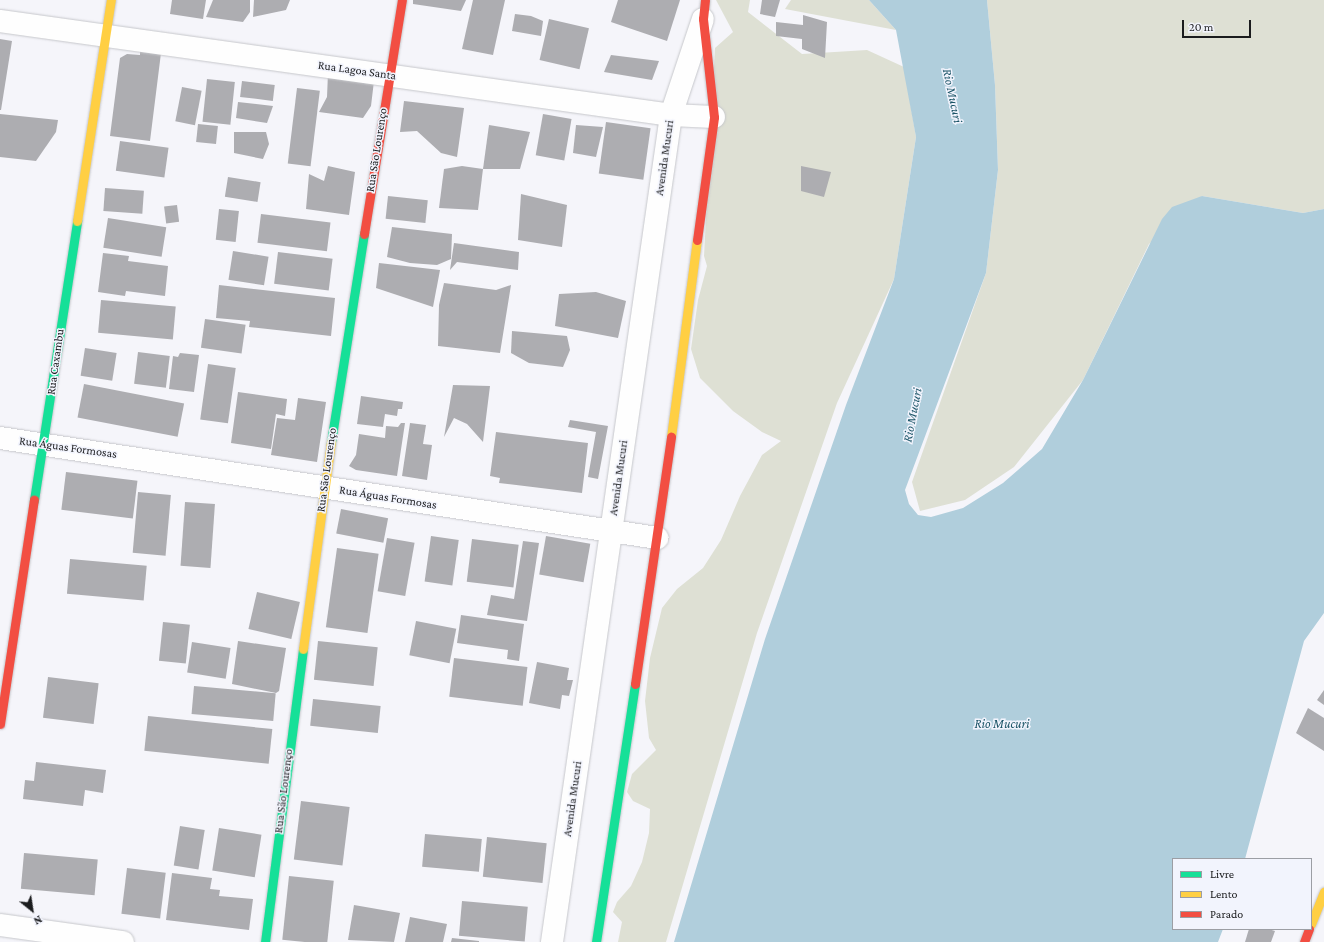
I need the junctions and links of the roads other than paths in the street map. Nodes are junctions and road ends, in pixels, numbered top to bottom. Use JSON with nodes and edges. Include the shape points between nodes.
{"nodes":[{"id":1,"x":111,"y":0,"type":"edge"},
{"id":2,"x":402,"y":0,"type":"edge"},
{"id":3,"x":704,"y":10,"type":"edge"},
{"id":4,"x":0,"y":21,"type":"edge"},
{"id":5,"x":105,"y":36,"type":"junction"},
{"id":6,"x":389,"y":75,"type":"junction"},
{"id":7,"x":671,"y":115,"type":"junction"},
{"id":8,"x":714,"y":117,"type":"junction"},
{"id":9,"x":0,"y":438,"type":"edge"},
{"id":10,"x":44,"y":443,"type":"junction"},
{"id":11,"x":323,"y":489,"type":"junction"},
{"id":12,"x":611,"y":532,"type":"junction"},
{"id":13,"x":657,"y":538,"type":"junction"},
{"id":14,"x":0,"y":724,"type":"edge"},
{"id":15,"x":1324,"y":891,"type":"edge"},
{"id":16,"x":1312,"y":921,"type":"edge"},
{"id":17,"x":0,"y":925,"type":"edge"},
{"id":18,"x":1309,"y":930,"type":"edge"},
{"id":19,"x":123,"y":942,"type":"edge"},
{"id":20,"x":265,"y":942,"type":"edge"},
{"id":21,"x":552,"y":942,"type":"edge"},
{"id":22,"x":596,"y":942,"type":"edge"},
{"id":23,"x":1304,"y":942,"type":"edge"}],
"edges":[{"from":1,"to":5,"type":"street","name":"Rua Caxambu"},
{"from":2,"to":6,"type":"street","name":"Rua São Lourenço"},
{"from":3,"to":7,"type":"street","name":"Avenida Mucuri"},
{"from":3,"to":8,"type":"street","name":"Avenida Mucuri"},
{"from":4,"to":5,"type":"street","name":"Rua Lagoa Santa"},
{"from":5,"to":6,"type":"street","name":"Rua Lagoa Santa"},
{"from":5,"to":10,"type":"street","name":"Rua Caxambu"},
{"from":6,"to":7,"type":"street","name":"Rua Lagoa Santa"},
{"from":6,"to":11,"type":"street","name":"Rua São Lourenço"},
{"from":7,"to":8,"type":"street","name":"Rua Lagoa Santa"},
{"from":7,"to":12,"type":"street","name":"Avenida Mucuri"},
{"from":8,"to":13,"type":"street","name":"Avenida Mucuri"},
{"from":9,"to":10,"type":"street","name":"Rua Águas Formosas"},
{"from":10,"to":11,"type":"street","name":"Rua Águas Formosas"},
{"from":10,"to":14,"type":"street","name":"Rua Caxambu"},
{"from":11,"to":12,"type":"street","name":"Rua Águas Formosas"},
{"from":11,"to":20,"type":"street","name":"Rua São Lourenço"},
{"from":12,"to":13,"type":"street","name":"Rua Águas Formosas"},
{"from":12,"to":21,"type":"street","name":"Avenida Mucuri"},
{"from":13,"to":22,"type":"street","name":"Avenida Mucuri"},
{"from":15,"to":16,"type":"street"},
{"from":17,"to":19,"type":"street"},
{"from":18,"to":23,"type":"street"}]}
